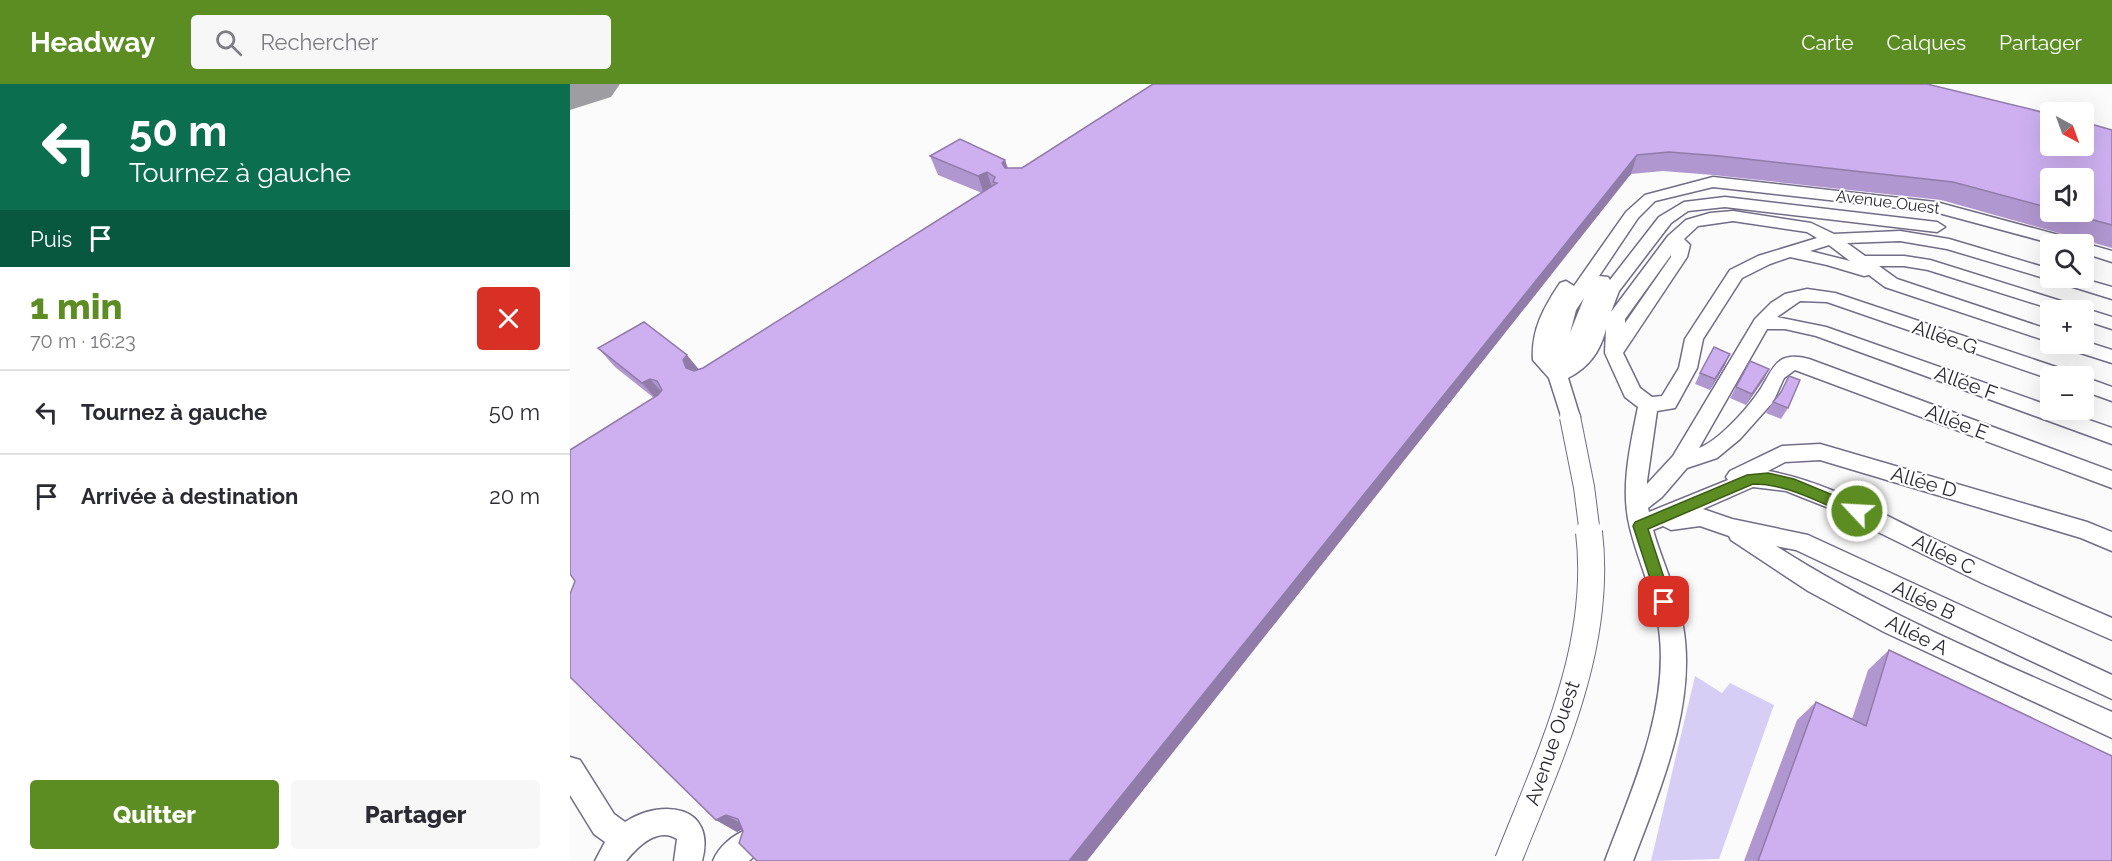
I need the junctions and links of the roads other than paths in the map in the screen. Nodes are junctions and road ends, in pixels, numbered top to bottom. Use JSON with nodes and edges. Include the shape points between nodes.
{"nodes":[{"id":1,"x":2040,"y":235,"type":"edge"},
{"id":2,"x":1831,"y":238,"type":"junction"},
{"id":3,"x":2094,"y":251,"type":"edge"},
{"id":4,"x":1790,"y":253,"type":"junction"},
{"id":5,"x":2040,"y":256,"type":"edge"},
{"id":6,"x":2112,"y":257,"type":"edge"},
{"id":7,"x":1830,"y":260,"type":"junction"},
{"id":8,"x":1858,"y":261,"type":"junction"},
{"id":9,"x":2040,"y":271,"type":"edge"},
{"id":10,"x":1876,"y":272,"type":"junction"},
{"id":11,"x":2094,"y":272,"type":"edge"},
{"id":12,"x":2112,"y":278,"type":"edge"},
{"id":13,"x":2094,"y":287,"type":"edge"},
{"id":14,"x":2112,"y":293,"type":"edge"},
{"id":15,"x":2041,"y":300,"type":"edge"},
{"id":16,"x":2094,"y":317,"type":"edge"},
{"id":17,"x":1761,"y":323,"type":"junction"},
{"id":18,"x":2112,"y":323,"type":"edge"},
{"id":19,"x":2040,"y":324,"type":"edge"},
{"id":20,"x":2040,"y":333,"type":"edge"},
{"id":21,"x":2094,"y":340,"type":"edge"},
{"id":22,"x":2112,"y":346,"type":"edge"},
{"id":23,"x":2094,"y":351,"type":"edge"},
{"id":24,"x":2112,"y":357,"type":"edge"},
{"id":25,"x":2040,"y":369,"type":"edge"},
{"id":26,"x":1558,"y":375,"type":"junction"},
{"id":27,"x":2094,"y":388,"type":"edge"},
{"id":28,"x":2112,"y":394,"type":"edge"},
{"id":29,"x":1648,"y":405,"type":"junction"},
{"id":30,"x":2112,"y":436,"type":"edge"},
{"id":31,"x":1680,"y":462,"type":"junction"},
{"id":32,"x":2112,"y":480,"type":"edge"},
{"id":33,"x":1639,"y":516,"type":"junction"},
{"id":34,"x":1731,"y":528,"type":"junction"},
{"id":35,"x":2112,"y":542,"type":"edge"},
{"id":36,"x":570,"y":583,"type":"edge"},
{"id":37,"x":2112,"y":629,"type":"edge"},
{"id":38,"x":570,"y":630,"type":"edge"},
{"id":39,"x":2112,"y":687,"type":"edge"},
{"id":40,"x":2112,"y":725,"type":"edge"},
{"id":41,"x":570,"y":770,"type":"edge"},
{"id":42,"x":617,"y":850,"type":"edge"},
{"id":43,"x":688,"y":861,"type":"edge"},
{"id":44,"x":1508,"y":861,"type":"edge"},
{"id":45,"x":1619,"y":861,"type":"edge"}],
"edges":[{"from":1,"to":26,"type":"lane","name":"Avenue Ouest","via":[[1920,204],[1713,183],[1657,186],[1640,193],[1550,312],[1540,344],[1542,360]]},
{"from":2,"to":4,"type":"lane"},
{"from":2,"to":8,"type":"lane"},
{"from":2,"to":9,"type":"lane","via":[[1900,236],[1934,240]]},
{"from":2,"to":29,"type":"lane","via":[[1798,225],[1720,216],[1692,224],[1674,239],[1682,245],[1679,257],[1614,353],[1632,392]]},
{"from":3,"to":6,"type":"lane"},
{"from":4,"to":7,"type":"lane"},
{"from":4,"to":29,"type":"lane","via":[[1736,274],[1694,339],[1688,368],[1668,403]]},
{"from":5,"to":26,"type":"lane","name":"Avenue Ouest","via":[[1930,225],[1690,198],[1676,200],[1655,210],[1592,297],[1576,345]]},
{"from":7,"to":8,"type":"lane"},
{"from":7,"to":10,"type":"lane","via":[[1860,271]]},
{"from":8,"to":10,"type":"lane"},
{"from":8,"to":15,"type":"lane","via":[[1930,265]]},
{"from":10,"to":19,"type":"lane"},
{"from":10,"to":20,"type":"lane","via":[[1891,283],[1923,295]]},
{"from":11,"to":12,"type":"lane"},
{"from":13,"to":14,"type":"lane"},
{"from":16,"to":18,"type":"lane"},
{"from":17,"to":25,"type":"lane","name":"Allée G","via":[[1778,305],[1796,296],[1829,297]]},
{"from":17,"to":30,"type":"lane","name":"Allée F","via":[[1785,323],[1820,331]]},
{"from":17,"to":31,"type":"lane","name":"Allée G"},
{"from":21,"to":22,"type":"lane"},
{"from":23,"to":24,"type":"lane"},
{"from":26,"to":44,"type":"lane","name":"Avenue Ouest","bridge":true,"via":[[1584,487],[1592,553],[1591,606],[1569,705]]},
{"from":27,"to":28,"type":"lane"},
{"from":29,"to":33,"type":"lane","via":[[1635,483]]},
{"from":31,"to":32,"type":"lane","name":"Allée E","via":[[1710,452],[1733,434],[1766,397],[1776,375],[1792,363]]},
{"from":31,"to":33,"type":"lane","name":"Allée G","via":[[1654,491]]},
{"from":33,"to":34,"type":"lane","via":[[1701,517]]},
{"from":33,"to":35,"type":"lane","name":"Allée D","via":[[1782,454],[1810,451],[1931,483]]},
{"from":33,"to":37,"type":"lane","name":"Allée C","via":[[1751,479],[1789,483]]},
{"from":33,"to":45,"type":"lane","via":[[1673,639],[1672,680],[1665,723]]},
{"from":34,"to":39,"type":"lane","name":"Allée B","via":[[1800,542]]},
{"from":34,"to":40,"type":"lane","name":"Allée A","via":[[1835,594]]},
{"from":36,"to":38,"type":"lane","via":[[583,597]]},
{"from":41,"to":42,"type":"lane"},
{"from":42,"to":43,"type":"lane","via":[[652,824],[680,823],[692,840]]}]}
